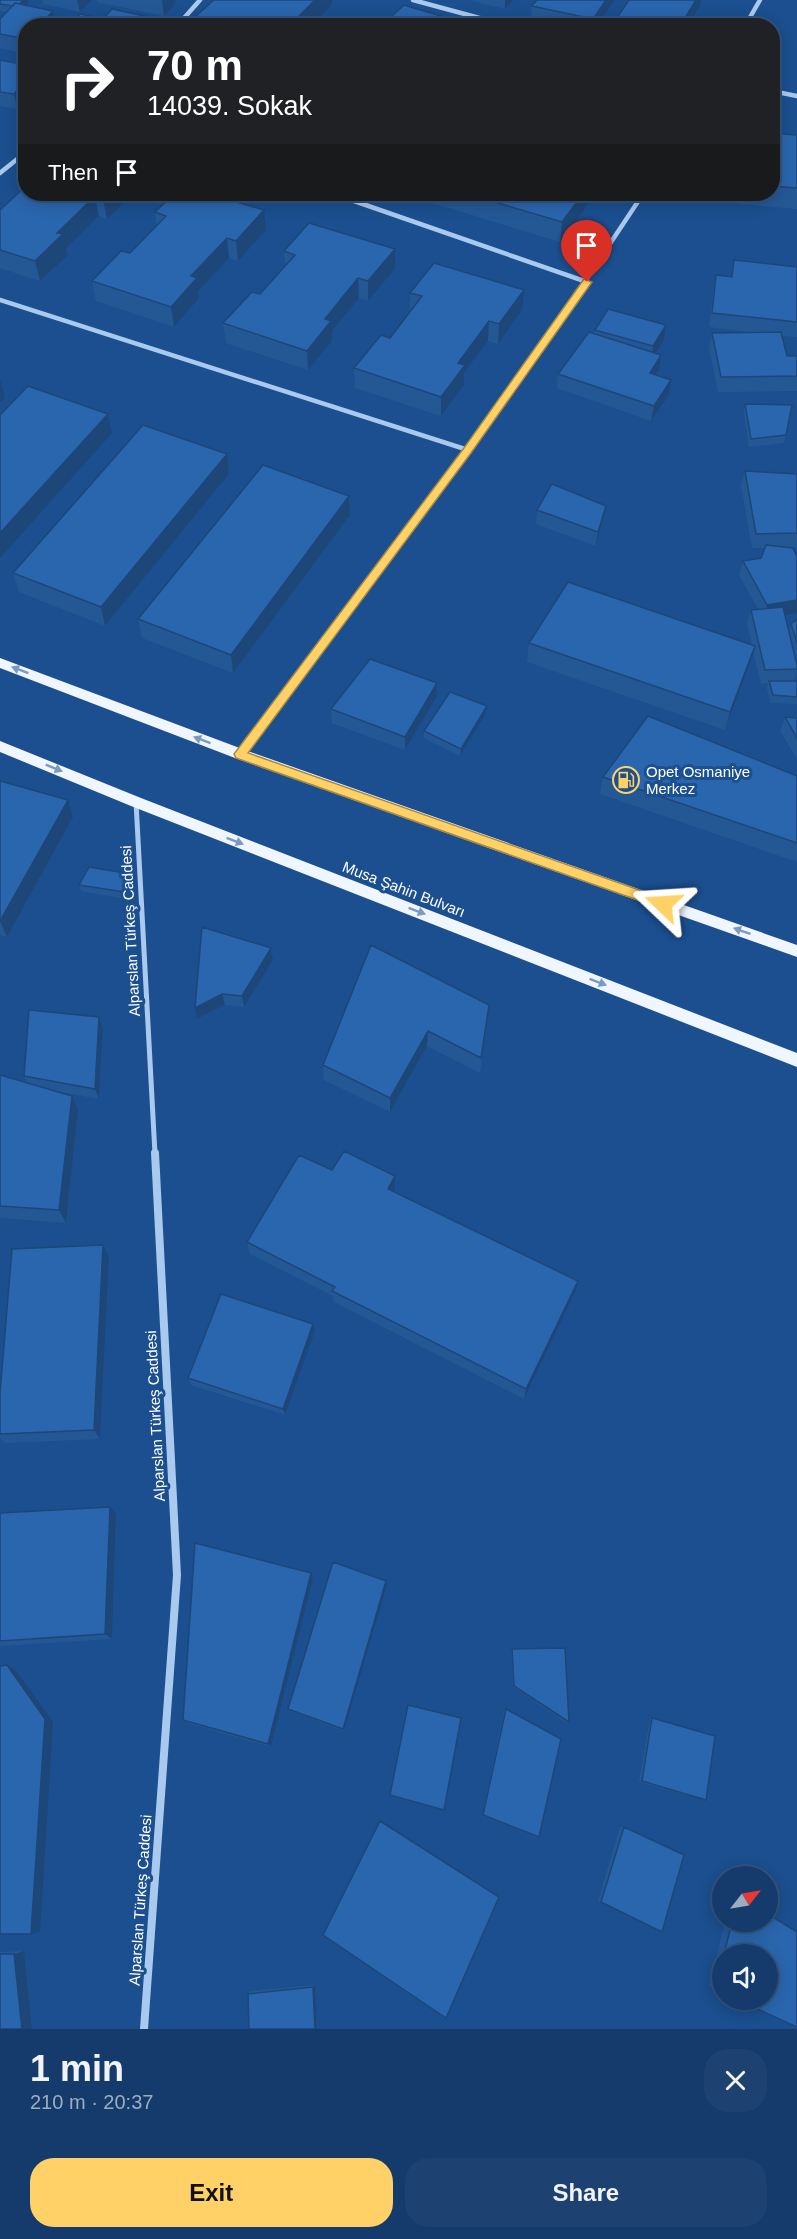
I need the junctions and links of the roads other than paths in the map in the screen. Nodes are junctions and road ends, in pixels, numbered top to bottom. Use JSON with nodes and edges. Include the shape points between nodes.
{"nodes":[{"id":1,"x":200,"y":0,"type":"edge"},
{"id":2,"x":413,"y":0,"type":"edge"},
{"id":3,"x":760,"y":0,"type":"edge"},
{"id":4,"x":184,"y":18,"type":"edge"},
{"id":5,"x":479,"y":18,"type":"edge"},
{"id":6,"x":750,"y":18,"type":"edge"},
{"id":7,"x":780,"y":93,"type":"edge"},
{"id":8,"x":797,"y":96,"type":"edge"},
{"id":9,"x":18,"y":158,"type":"edge"},
{"id":10,"x":0,"y":173,"type":"edge"},
{"id":11,"x":354,"y":201,"type":"edge"},
{"id":12,"x":639,"y":201,"type":"edge"},
{"id":13,"x":587,"y":282,"type":"junction"},
{"id":14,"x":0,"y":300,"type":"edge"},
{"id":15,"x":468,"y":450,"type":"junction"},
{"id":16,"x":0,"y":663,"type":"edge"},
{"id":17,"x":0,"y":746,"type":"edge"},
{"id":18,"x":240,"y":754,"type":"junction"},
{"id":19,"x":136,"y":802,"type":"junction"},
{"id":20,"x":797,"y":951,"type":"edge"},
{"id":21,"x":797,"y":1060,"type":"edge"},
{"id":22,"x":144,"y":2029,"type":"edge"}],
"edges":[{"from":1,"to":4,"type":"street"},
{"from":2,"to":5,"type":"street"},
{"from":3,"to":6,"type":"street"},
{"from":7,"to":8,"type":"street"},
{"from":9,"to":10,"type":"street"},
{"from":11,"to":13,"type":"street"},
{"from":12,"to":13,"type":"street"},
{"from":13,"to":15,"type":"street"},
{"from":14,"to":15,"type":"street"},
{"from":15,"to":18,"type":"street"},
{"from":18,"to":16,"type":"main road","one_way":true},
{"from":17,"to":19,"type":"main road","name":"Musa Şahin Bulvarı","one_way":true},
{"from":20,"to":18,"type":"main road","one_way":true},
{"from":19,"to":21,"type":"main road","name":"Musa Şahin Bulvarı","one_way":true},
{"from":19,"to":22,"type":"street","name":"Alparslan Türkeş Caddesi","via":[[177,1575]]}]}
